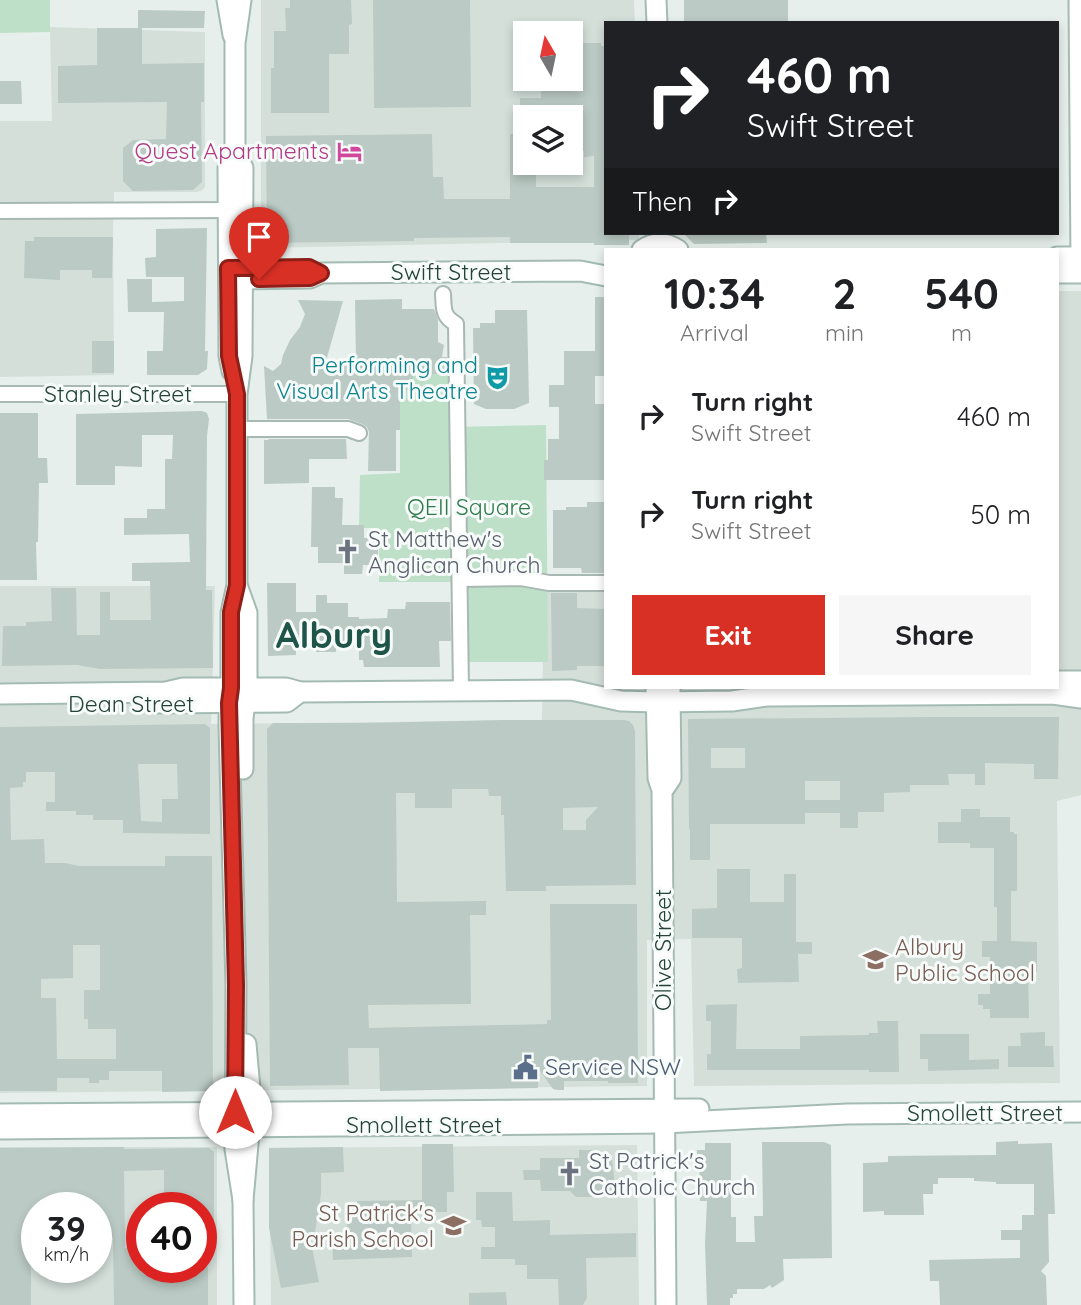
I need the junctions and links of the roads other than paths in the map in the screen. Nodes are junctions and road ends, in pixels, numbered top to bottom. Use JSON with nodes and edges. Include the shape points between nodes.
{"nodes":[{"id":1,"x":227,"y":0,"type":"edge"},
{"id":2,"x":241,"y":0,"type":"edge"},
{"id":3,"x":656,"y":0,"type":"edge"},
{"id":4,"x":1079,"y":0,"type":"edge"},
{"id":5,"x":657,"y":21,"type":"edge"},
{"id":6,"x":235,"y":43,"type":"junction"},
{"id":7,"x":236,"y":210,"type":"junction"},
{"id":8,"x":0,"y":211,"type":"edge"},
{"id":9,"x":672,"y":243,"type":"edge"},
{"id":10,"x":645,"y":244,"type":"edge"},
{"id":11,"x":1059,"y":257,"type":"edge"},
{"id":12,"x":1081,"y":257,"type":"edge"},
{"id":13,"x":1081,"y":264,"type":"edge"},
{"id":14,"x":604,"y":266,"type":"edge"},
{"id":15,"x":580,"y":271,"type":"junction"},
{"id":16,"x":236,"y":273,"type":"junction"},
{"id":17,"x":1059,"y":273,"type":"edge"},
{"id":18,"x":1081,"y":273,"type":"edge"},
{"id":19,"x":604,"y":276,"type":"edge"},
{"id":20,"x":443,"y":294,"type":"dead end"},
{"id":21,"x":0,"y":394,"type":"edge"},
{"id":22,"x":237,"y":394,"type":"junction"},
{"id":23,"x":237,"y":429,"type":"junction"},
{"id":24,"x":359,"y":433,"type":"dead end"},
{"id":25,"x":460,"y":579,"type":"junction"},
{"id":26,"x":604,"y":583,"type":"edge"},
{"id":27,"x":1059,"y":681,"type":"edge"},
{"id":28,"x":1081,"y":681,"type":"edge"},
{"id":29,"x":604,"y":685,"type":"edge"},
{"id":30,"x":571,"y":690,"type":"junction"},
{"id":31,"x":461,"y":691,"type":"junction"},
{"id":32,"x":0,"y":694,"type":"edge"},
{"id":33,"x":663,"y":695,"type":"edge"},
{"id":34,"x":238,"y":696,"type":"junction"},
{"id":35,"x":1081,"y":698,"type":"edge"},
{"id":36,"x":0,"y":704,"type":"edge"},
{"id":37,"x":1081,"y":1112,"type":"edge"},
{"id":38,"x":0,"y":1114,"type":"edge"},
{"id":39,"x":664,"y":1116,"type":"junction"},
{"id":40,"x":242,"y":1119,"type":"junction"},
{"id":41,"x":0,"y":1129,"type":"edge"},
{"id":42,"x":244,"y":1305,"type":"edge"},
{"id":43,"x":666,"y":1305,"type":"edge"}],
"edges":[{"from":1,"to":6,"type":"street"},
{"from":2,"to":6,"type":"street"},
{"from":3,"to":5,"type":"street"},
{"from":4,"to":12,"type":"street"},
{"from":6,"to":7,"type":"street","via":[[235,152],[243,167]]},
{"from":7,"to":8,"type":"street"},
{"from":7,"to":16,"type":"street"},
{"from":9,"to":10,"type":"street"},
{"from":11,"to":12,"type":"street"},
{"from":12,"to":13,"type":"street"},
{"from":14,"to":15,"type":"street","name":"Swift Street"},
{"from":15,"to":16,"type":"street","name":"Swift Street","via":[[321,273],[309,267]]},
{"from":15,"to":19,"type":"street","name":"Swift Street"},
{"from":16,"to":22,"type":"street","via":[[229,356]]},
{"from":17,"to":18,"type":"street"},
{"from":20,"to":25,"type":"street","via":[[447,319],[456,324]]},
{"from":21,"to":22,"type":"street","name":"Stanley Street"},
{"from":22,"to":23,"type":"street"},
{"from":23,"to":24,"type":"street","via":[[348,429]]},
{"from":23,"to":34,"type":"street","via":[[237,585],[247,613]]},
{"from":25,"to":26,"type":"street"},
{"from":25,"to":31,"type":"street"},
{"from":27,"to":28,"type":"street"},
{"from":29,"to":30,"type":"street","name":"Dean Street"},
{"from":30,"to":31,"type":"street","name":"Dean Street"},
{"from":30,"to":33,"type":"street","name":"Dean Street","via":[[621,701]]},
{"from":31,"to":34,"type":"street","name":"Dean Street","via":[[300,692],[287,702]]},
{"from":32,"to":34,"type":"street","name":"Dean Street","via":[[183,688]]},
{"from":33,"to":35,"type":"street","name":"Dean Street","via":[[732,701],[781,696],[1053,694]]},
{"from":33,"to":39,"type":"street","name":"Olive Street","via":[[658,778],[662,790]]},
{"from":34,"to":36,"type":"street","name":"Dean Street"},
{"from":34,"to":40,"type":"street"},
{"from":37,"to":39,"type":"street","name":"Smollett Street","via":[[847,1115],[710,1109]]},
{"from":38,"to":40,"type":"street","name":"Smollett Street"},
{"from":39,"to":40,"type":"street","name":"Smollett Street"},
{"from":39,"to":43,"type":"street","name":"Olive Street"},
{"from":40,"to":41,"type":"street","name":"Smollett Street"},
{"from":40,"to":42,"type":"street","via":[[235,1149],[243,1200]]}]}
